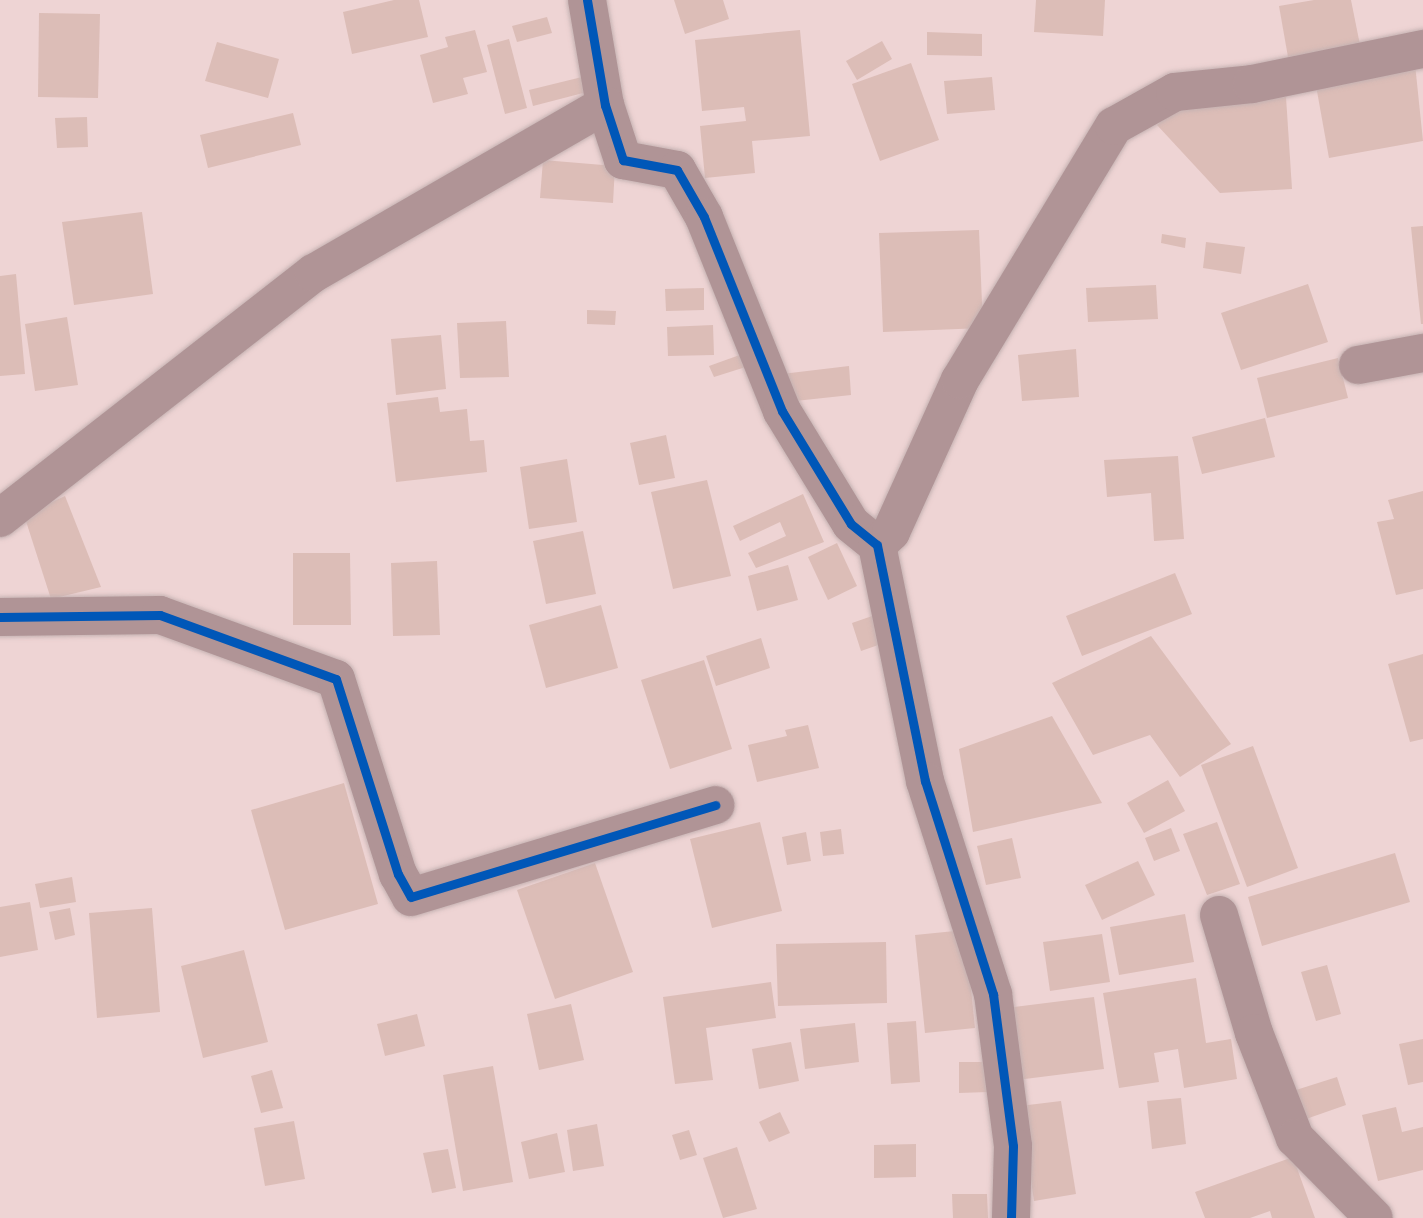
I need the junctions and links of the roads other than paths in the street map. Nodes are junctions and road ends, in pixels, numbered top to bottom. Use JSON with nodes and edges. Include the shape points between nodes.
{"nodes":[{"id":1,"x":587,"y":0,"type":"edge"},
{"id":2,"x":1423,"y":49,"type":"edge"},
{"id":3,"x":605,"y":105,"type":"junction"},
{"id":4,"x":1423,"y":353,"type":"edge"},
{"id":5,"x":1358,"y":365,"type":"dead end"},
{"id":6,"x":0,"y":518,"type":"edge"},
{"id":7,"x":877,"y":545,"type":"junction"},
{"id":8,"x":0,"y":617,"type":"edge"},
{"id":9,"x":715,"y":805,"type":"dead end"},
{"id":10,"x":1219,"y":915,"type":"dead end"},
{"id":11,"x":1011,"y":1218,"type":"edge"},
{"id":12,"x":1374,"y":1218,"type":"edge"}],
"edges":[{"from":1,"to":3,"type":"street"},
{"from":2,"to":7,"type":"street","via":[[1252,84],[1175,92],[1114,126],[960,380],[891,531]]},
{"from":3,"to":6,"type":"street","via":[[314,273]]},
{"from":3,"to":7,"type":"street","via":[[623,160],[677,170],[704,217],[782,411],[851,524]]},
{"from":4,"to":5,"type":"street"},
{"from":7,"to":11,"type":"street","via":[[925,781],[993,994],[1013,1146]]},
{"from":8,"to":9,"type":"street","via":[[160,615],[335,679],[398,874],[411,897]]},
{"from":10,"to":12,"type":"street","via":[[1254,1033],[1296,1138]]}]}
